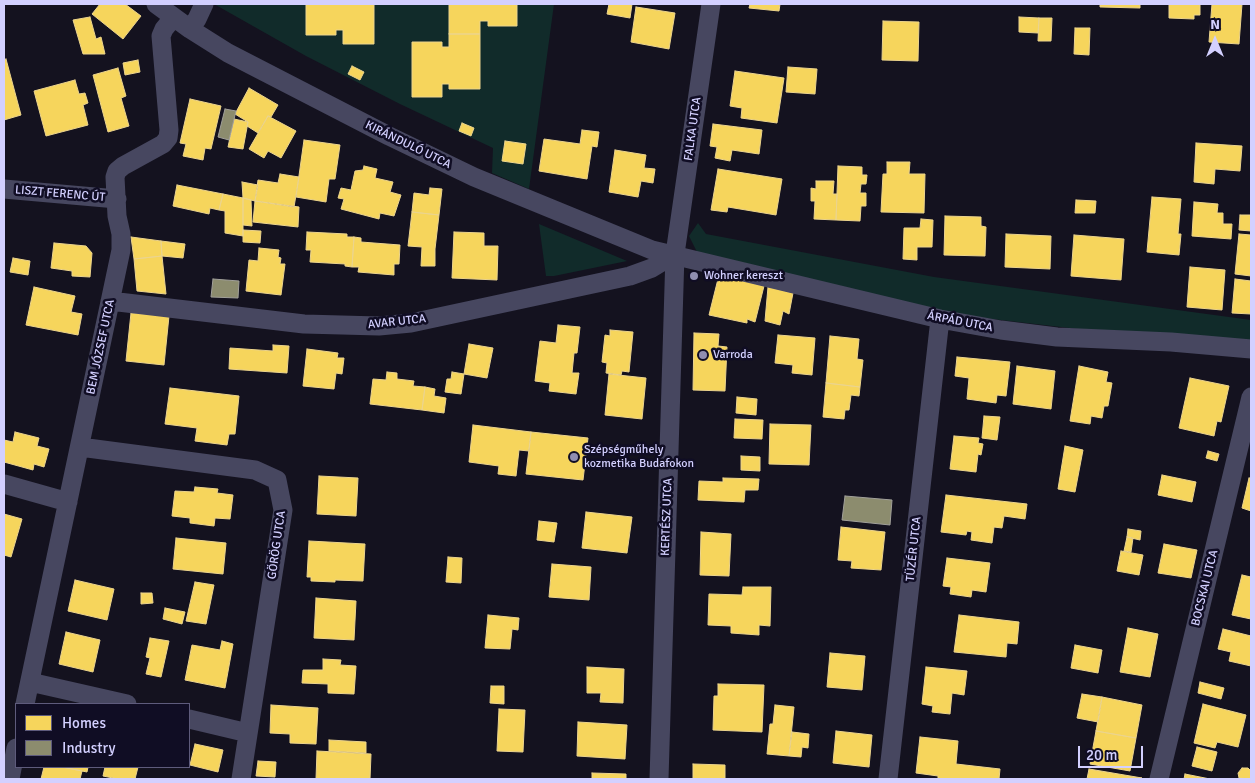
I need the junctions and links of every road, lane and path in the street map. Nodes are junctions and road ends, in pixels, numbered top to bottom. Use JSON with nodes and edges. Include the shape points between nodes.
{"nodes":[{"id":1,"x":156,"y":4,"type":"edge"},
{"id":2,"x":204,"y":4,"type":"edge"},
{"id":3,"x":712,"y":4,"type":"edge"},
{"id":4,"x":173,"y":18,"type":"junction"},
{"id":5,"x":190,"y":29,"type":"junction"},
{"id":6,"x":4,"y":190,"type":"edge"},
{"id":7,"x":117,"y":199,"type":"junction"},
{"id":8,"x":675,"y":254,"type":"junction"},
{"id":9,"x":110,"y":301,"type":"junction"},
{"id":10,"x":940,"y":319,"type":"junction"},
{"id":11,"x":1251,"y":349,"type":"edge"},
{"id":12,"x":1251,"y":397,"type":"edge"},
{"id":13,"x":80,"y":447,"type":"junction"},
{"id":14,"x":4,"y":484,"type":"edge"},
{"id":15,"x":68,"y":502,"type":"junction"},
{"id":16,"x":30,"y":682,"type":"junction"},
{"id":17,"x":25,"y":703,"type":"edge"},
{"id":18,"x":123,"y":703,"type":"edge"},
{"id":19,"x":190,"y":719,"type":"edge"},
{"id":20,"x":248,"y":732,"type":"junction"},
{"id":21,"x":15,"y":753,"type":"edge"},
{"id":22,"x":10,"y":779,"type":"edge"},
{"id":23,"x":241,"y":779,"type":"edge"},
{"id":24,"x":659,"y":779,"type":"edge"},
{"id":25,"x":888,"y":779,"type":"edge"},
{"id":26,"x":1159,"y":779,"type":"edge"}],
"edges":[{"from":1,"to":4,"type":"street","name":"KIRÁNDULÓ UTCA"},
{"from":2,"to":5,"type":"street"},
{"from":3,"to":8,"type":"street","name":"FALKA UTCA"},
{"from":4,"to":5,"type":"street","name":"KIRÁNDULÓ UTCA"},
{"from":4,"to":7,"type":"street","name":"BEM JÓZSEF UTCA","via":[[160,36],[168,138],[163,144],[122,166],[115,177]]},
{"from":5,"to":8,"type":"street","name":"KIRÁNDULÓ UTCA","via":[[228,53],[474,176],[652,250]]},
{"from":6,"to":7,"type":"street","name":"LISZT FERENC ÚT"},
{"from":7,"to":9,"type":"street","name":"BEM JÓZSEF UTCA","via":[[121,250]]},
{"from":8,"to":9,"type":"street","name":"AVAR UTCA","via":[[630,276],[411,323],[379,326],[304,324]]},
{"from":8,"to":10,"type":"street","name":"ÁRPÁD UTCA"},
{"from":8,"to":24,"type":"street","name":"KERTÉSZ UTCA"},
{"from":9,"to":13,"type":"street","name":"BEM JÓZSEF UTCA"},
{"from":10,"to":11,"type":"street","name":"ÁRPÁD UTCA","via":[[1056,337]]},
{"from":10,"to":25,"type":"street","name":"TÜZÉR UTCA"},
{"from":12,"to":26,"type":"street","name":"BOCSKAI UTCA"},
{"from":13,"to":15,"type":"street","name":"BEM JÓZSEF UTCA"},
{"from":13,"to":20,"type":"street","name":"GÖRÖG UTCA","via":[[255,470],[277,480],[283,510]]},
{"from":14,"to":15,"type":"street"},
{"from":15,"to":16,"type":"street","name":"BEM JÓZSEF UTCA"},
{"from":16,"to":17,"type":"street","name":"BEM JÓZSEF UTCA"},
{"from":16,"to":18,"type":"street"},
{"from":19,"to":20,"type":"street"},
{"from":20,"to":23,"type":"street","name":"GÖRÖG UTCA"},
{"from":21,"to":22,"type":"street"}]}
